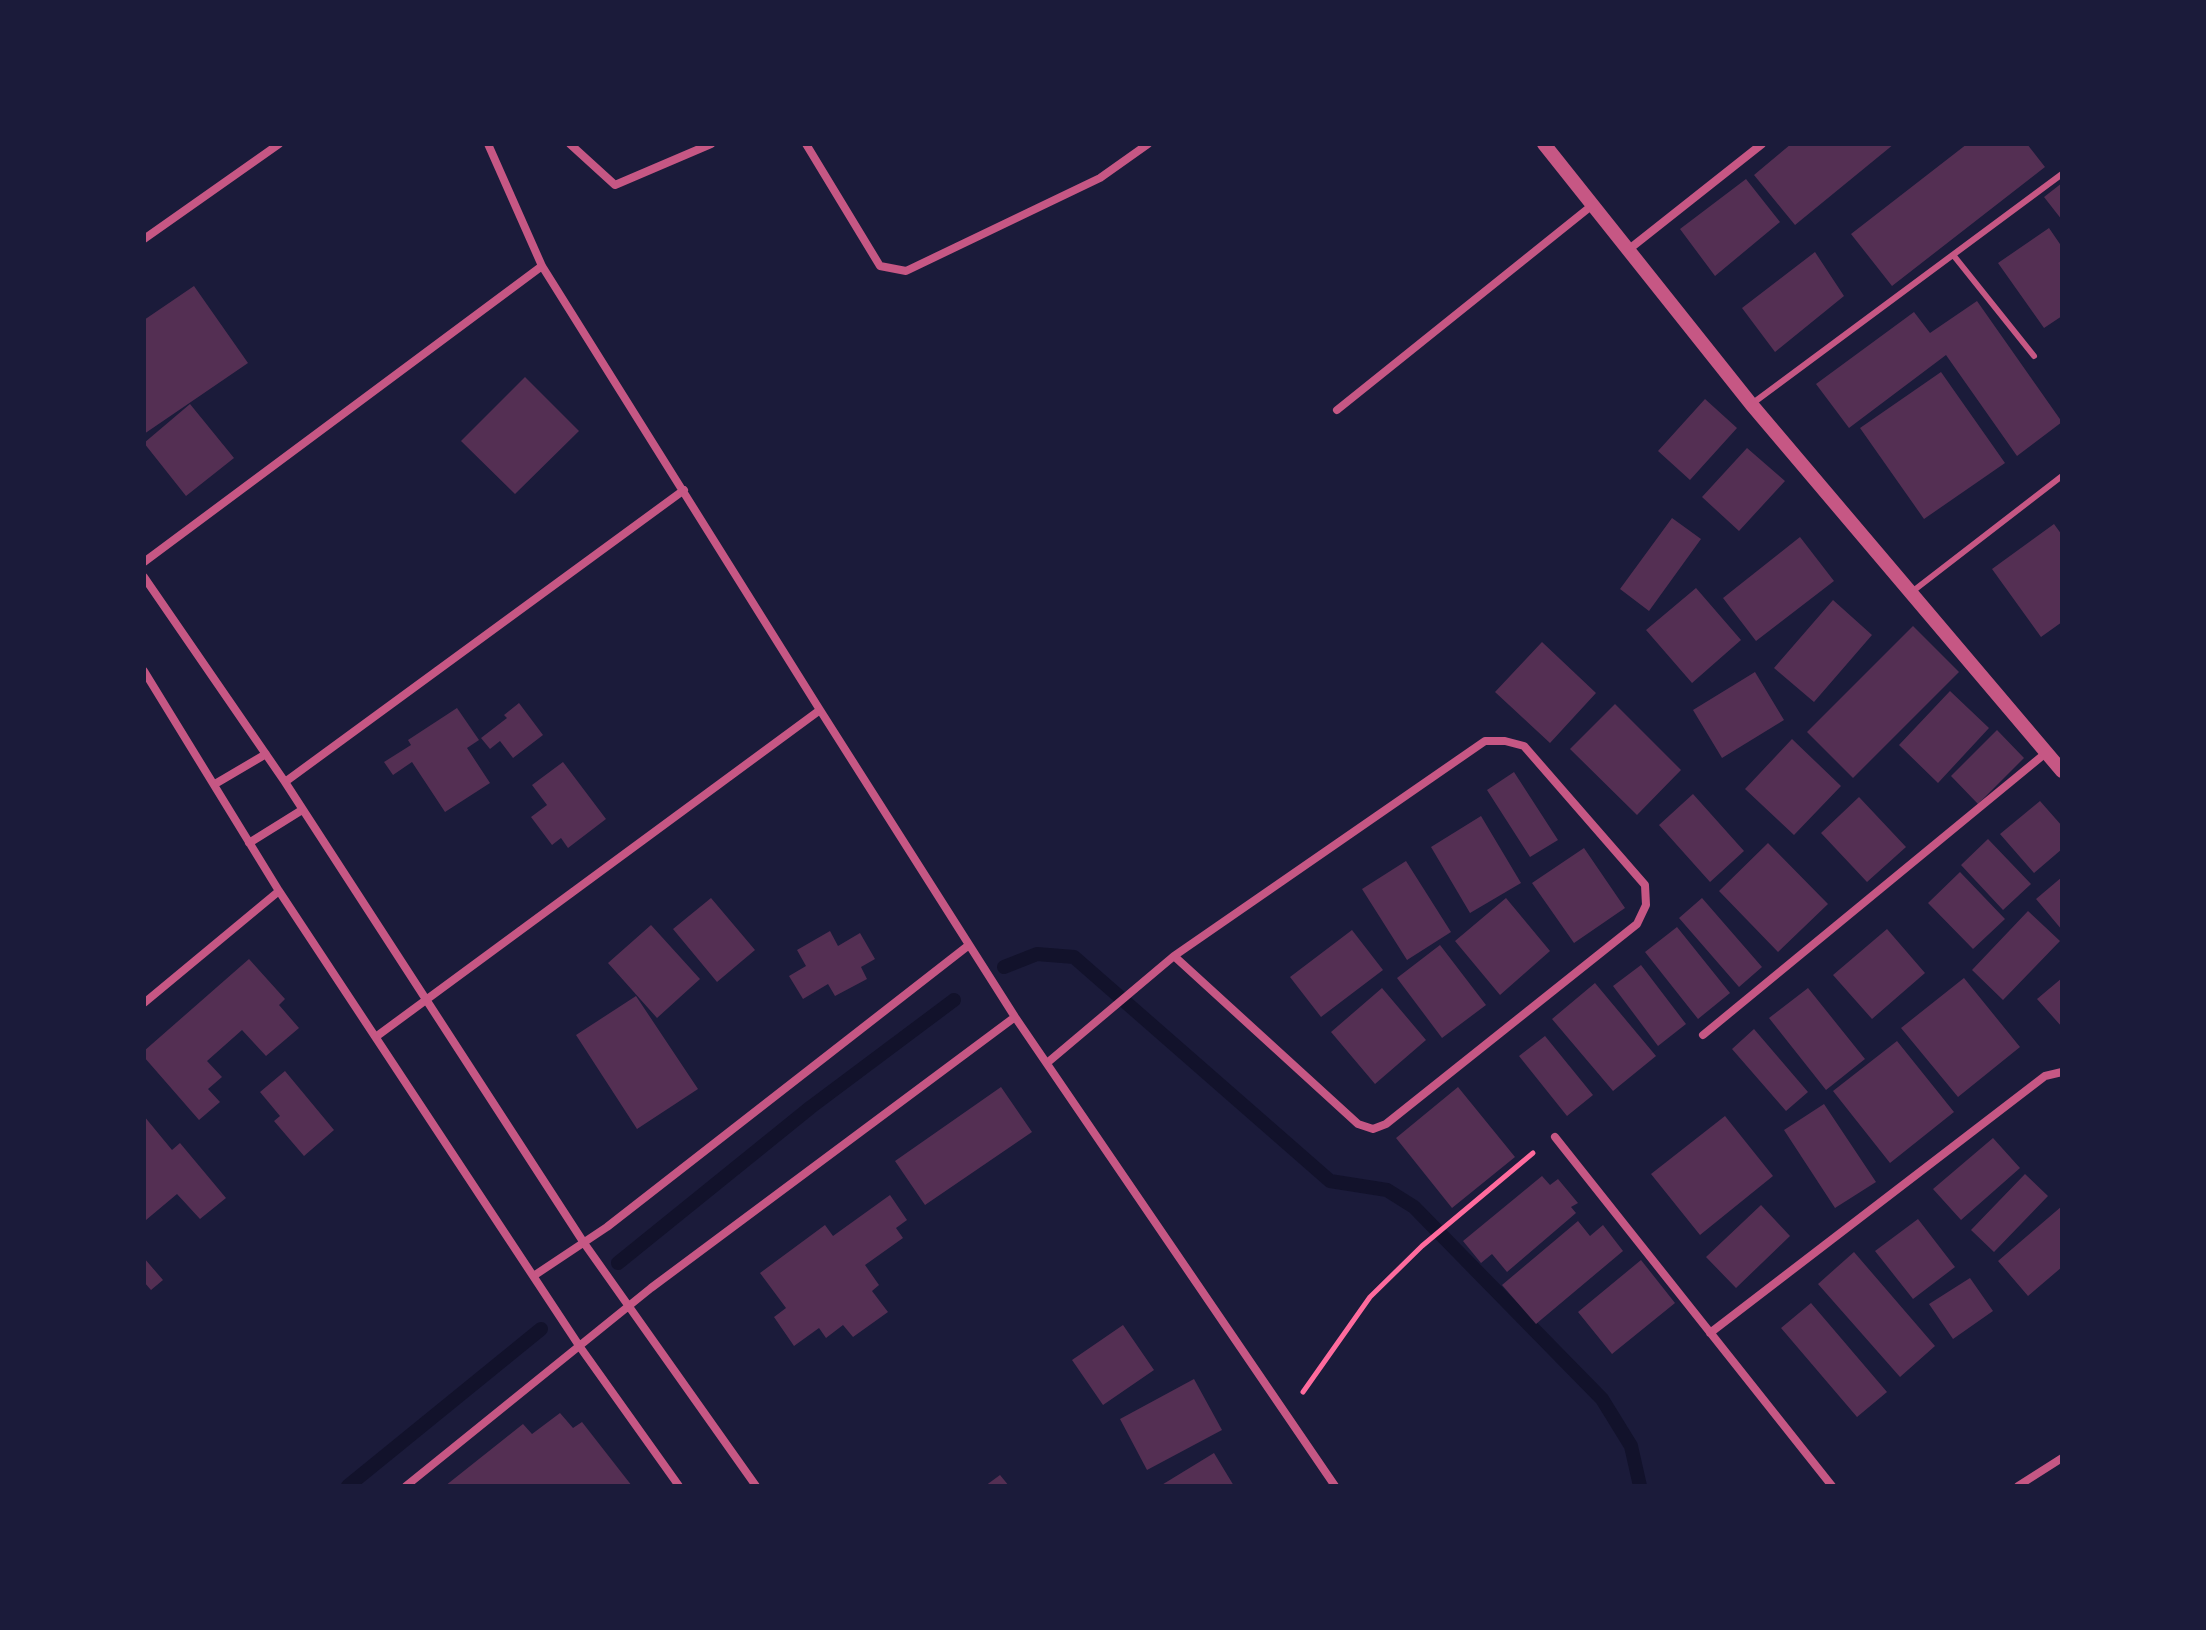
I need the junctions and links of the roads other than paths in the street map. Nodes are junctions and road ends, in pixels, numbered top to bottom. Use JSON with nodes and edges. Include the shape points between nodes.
{"nodes":[{"id":1,"x":279,"y":144,"type":"edge"},
{"id":2,"x":488,"y":144,"type":"edge"},
{"id":3,"x":570,"y":144,"type":"edge"},
{"id":4,"x":711,"y":144,"type":"edge"},
{"id":5,"x":806,"y":144,"type":"edge"},
{"id":6,"x":1148,"y":144,"type":"edge"},
{"id":7,"x":1544,"y":144,"type":"edge"},
{"id":8,"x":1762,"y":144,"type":"edge"},
{"id":9,"x":2062,"y":174,"type":"edge"},
{"id":10,"x":1590,"y":207,"type":"junction"},
{"id":11,"x":144,"y":239,"type":"edge"},
{"id":12,"x":1628,"y":250,"type":"junction"},
{"id":13,"x":1954,"y":256,"type":"junction"},
{"id":14,"x":542,"y":266,"type":"junction"},
{"id":15,"x":2034,"y":356,"type":"dead end"},
{"id":16,"x":1751,"y":404,"type":"junction"},
{"id":17,"x":1337,"y":410,"type":"dead end"},
{"id":18,"x":2062,"y":476,"type":"edge"},
{"id":19,"x":684,"y":490,"type":"junction"},
{"id":20,"x":144,"y":562,"type":"edge"},
{"id":21,"x":144,"y":577,"type":"edge"},
{"id":22,"x":1910,"y":594,"type":"junction"},
{"id":23,"x":144,"y":671,"type":"edge"},
{"id":24,"x":820,"y":710,"type":"junction"},
{"id":25,"x":2047,"y":752,"type":"junction"},
{"id":26,"x":266,"y":754,"type":"junction"},
{"id":27,"x":2062,"y":771,"type":"edge"},
{"id":28,"x":285,"y":782,"type":"junction"},
{"id":29,"x":215,"y":784,"type":"junction"},
{"id":30,"x":302,"y":810,"type":"junction"},
{"id":31,"x":249,"y":843,"type":"junction"},
{"id":32,"x":279,"y":891,"type":"junction"},
{"id":33,"x":969,"y":945,"type":"junction"},
{"id":34,"x":1174,"y":956,"type":"junction"},
{"id":35,"x":425,"y":999,"type":"junction"},
{"id":36,"x":144,"y":1003,"type":"edge"},
{"id":37,"x":1015,"y":1017,"type":"junction"},
{"id":38,"x":1703,"y":1035,"type":"dead end"},
{"id":39,"x":377,"y":1036,"type":"junction"},
{"id":40,"x":1047,"y":1063,"type":"junction"},
{"id":41,"x":2062,"y":1072,"type":"edge"},
{"id":42,"x":1555,"y":1137,"type":"road end"},
{"id":43,"x":584,"y":1243,"type":"junction"},
{"id":44,"x":535,"y":1275,"type":"junction"},
{"id":45,"x":630,"y":1306,"type":"junction"},
{"id":46,"x":1710,"y":1333,"type":"junction"},
{"id":47,"x":580,"y":1347,"type":"junction"},
{"id":48,"x":2062,"y":1458,"type":"edge"},
{"id":49,"x":406,"y":1486,"type":"edge"},
{"id":50,"x":679,"y":1486,"type":"edge"},
{"id":51,"x":756,"y":1486,"type":"edge"},
{"id":52,"x":1335,"y":1486,"type":"edge"},
{"id":53,"x":1832,"y":1486,"type":"edge"},
{"id":54,"x":2018,"y":1486,"type":"edge"}],
"edges":[{"from":1,"to":11,"type":"street"},
{"from":2,"to":14,"type":"street"},
{"from":3,"to":4,"type":"street","via":[[615,185]]},
{"from":5,"to":6,"type":"street","via":[[880,266],[906,271],[1100,178]]},
{"from":7,"to":10,"type":"street"},
{"from":8,"to":12,"type":"street"},
{"from":9,"to":13,"type":"lane"},
{"from":10,"to":12,"type":"street"},
{"from":10,"to":17,"type":"street"},
{"from":12,"to":16,"type":"street"},
{"from":13,"to":15,"type":"lane"},
{"from":13,"to":16,"type":"lane"},
{"from":14,"to":19,"type":"street"},
{"from":14,"to":20,"type":"street"},
{"from":16,"to":22,"type":"street"},
{"from":18,"to":22,"type":"lane"},
{"from":19,"to":24,"type":"street"},
{"from":19,"to":28,"type":"street"},
{"from":21,"to":26,"type":"street"},
{"from":22,"to":25,"type":"street"},
{"from":23,"to":29,"type":"street"},
{"from":24,"to":33,"type":"street"},
{"from":24,"to":35,"type":"street"},
{"from":25,"to":27,"type":"street"},
{"from":25,"to":38,"type":"street"},
{"from":26,"to":28,"type":"street"},
{"from":26,"to":29,"type":"street"},
{"from":28,"to":30,"type":"street"},
{"from":29,"to":31,"type":"street"},
{"from":30,"to":31,"type":"street"},
{"from":30,"to":35,"type":"street"},
{"from":31,"to":32,"type":"street"},
{"from":32,"to":36,"type":"street"},
{"from":32,"to":39,"type":"street"},
{"from":33,"to":37,"type":"street"},
{"from":33,"to":43,"type":"street"},
{"from":34,"to":34,"type":"street","via":[[1358,1124],[1373,1129],[1386,1124],[1637,924],[1646,905],[1645,885],[1524,746],[1485,741]]},
{"from":34,"to":40,"type":"street"},
{"from":35,"to":39,"type":"street"},
{"from":35,"to":43,"type":"street"},
{"from":37,"to":40,"type":"street"},
{"from":37,"to":45,"type":"street"},
{"from":39,"to":44,"type":"street"},
{"from":40,"to":52,"type":"street"},
{"from":41,"to":46,"type":"street","via":[[2045,1076]]},
{"from":42,"to":46,"type":"street"},
{"from":43,"to":44,"type":"street"},
{"from":43,"to":45,"type":"street"},
{"from":44,"to":47,"type":"street"},
{"from":45,"to":47,"type":"street"},
{"from":45,"to":51,"type":"street"},
{"from":46,"to":53,"type":"street"},
{"from":47,"to":49,"type":"street"},
{"from":47,"to":50,"type":"street"},
{"from":48,"to":54,"type":"street"}]}
